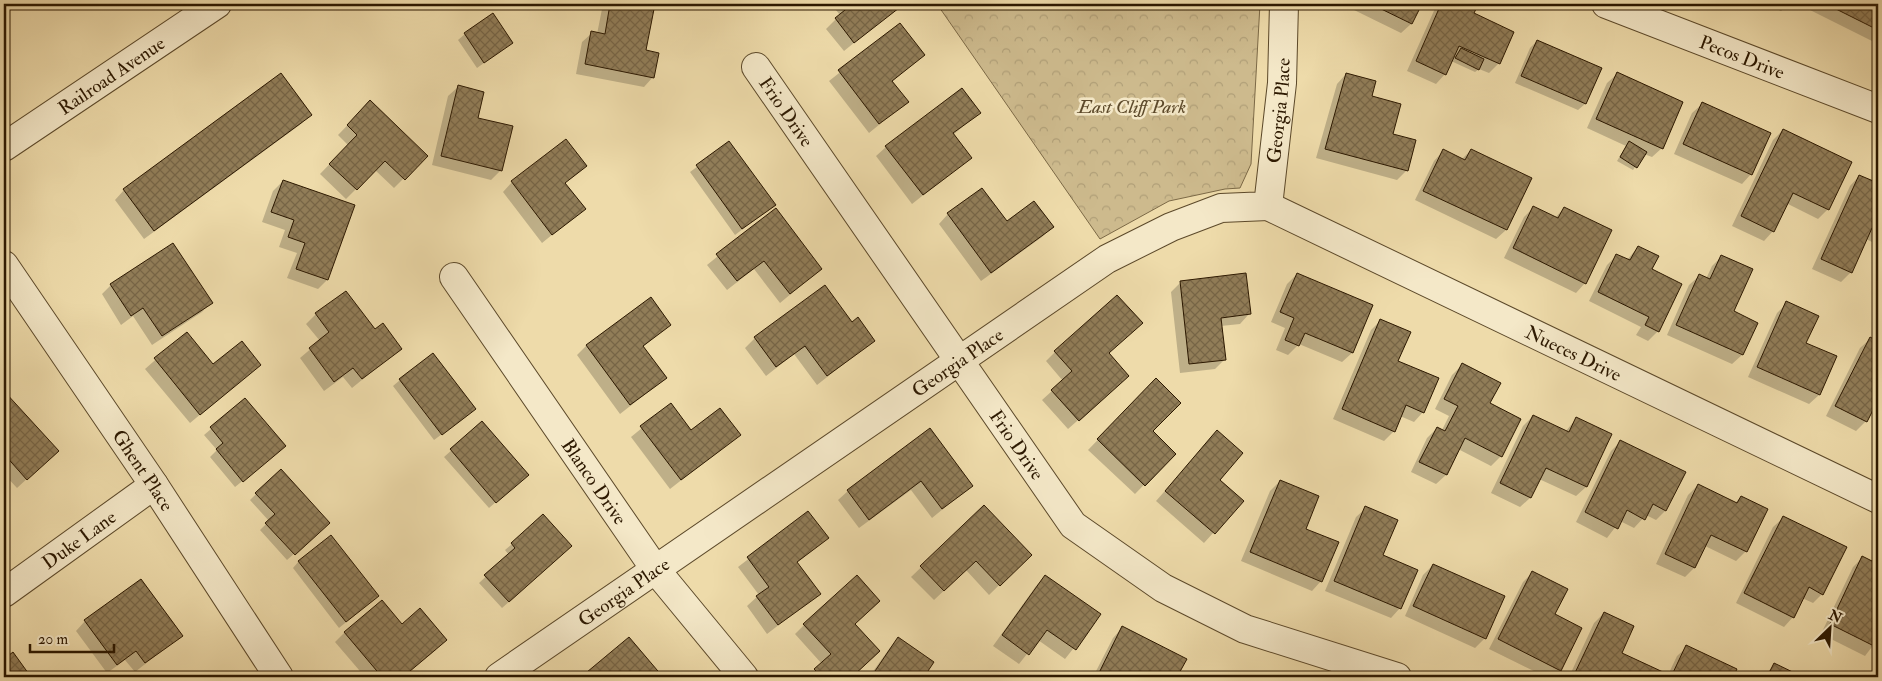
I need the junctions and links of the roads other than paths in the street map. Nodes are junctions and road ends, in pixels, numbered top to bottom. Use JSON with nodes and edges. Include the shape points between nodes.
{"nodes":[{"id":1,"x":217,"y":4,"type":"edge"},
{"id":2,"x":1284,"y":4,"type":"edge"},
{"id":3,"x":1606,"y":4,"type":"edge"},
{"id":4,"x":756,"y":66,"type":"dead end"},
{"id":5,"x":1878,"y":108,"type":"edge"},
{"id":6,"x":4,"y":147,"type":"edge"},
{"id":7,"x":1268,"y":206,"type":"junction"},
{"id":8,"x":4,"y":265,"type":"edge"},
{"id":9,"x":454,"y":278,"type":"dead end"},
{"id":10,"x":958,"y":361,"type":"junction"},
{"id":11,"x":154,"y":485,"type":"junction"},
{"id":12,"x":1878,"y":499,"type":"edge"},
{"id":13,"x":655,"y":569,"type":"junction"},
{"id":14,"x":4,"y":593,"type":"edge"},
{"id":15,"x":279,"y":677,"type":"edge"},
{"id":16,"x":499,"y":677,"type":"edge"},
{"id":17,"x":744,"y":677,"type":"edge"},
{"id":18,"x":1397,"y":677,"type":"edge"}],
"edges":[{"from":1,"to":6,"type":"street","name":"Railroad Avenue"},
{"from":2,"to":7,"type":"street","name":"Georgia Place","via":[[1282,83]]},
{"from":3,"to":5,"type":"street","name":"Pecos Drive"},
{"from":4,"to":10,"type":"street","name":"Frio Drive"},
{"from":7,"to":10,"type":"street","name":"Georgia Place","via":[[1221,208],[1171,226],[1107,259]]},
{"from":7,"to":12,"type":"street","name":"Nueces Drive"},
{"from":8,"to":11,"type":"street","name":"Ghent Place"},
{"from":9,"to":13,"type":"street","name":"Blanco Drive"},
{"from":10,"to":13,"type":"street","name":"Georgia Place"},
{"from":10,"to":18,"type":"street","name":"Frio Drive","via":[[1073,525],[1162,588],[1245,629]]},
{"from":11,"to":14,"type":"street","name":"Duke Lane"},
{"from":11,"to":15,"type":"street","name":"Ghent Place"},
{"from":13,"to":16,"type":"street","name":"Georgia Place"},
{"from":13,"to":17,"type":"street","name":"Blanco Drive"}]}
